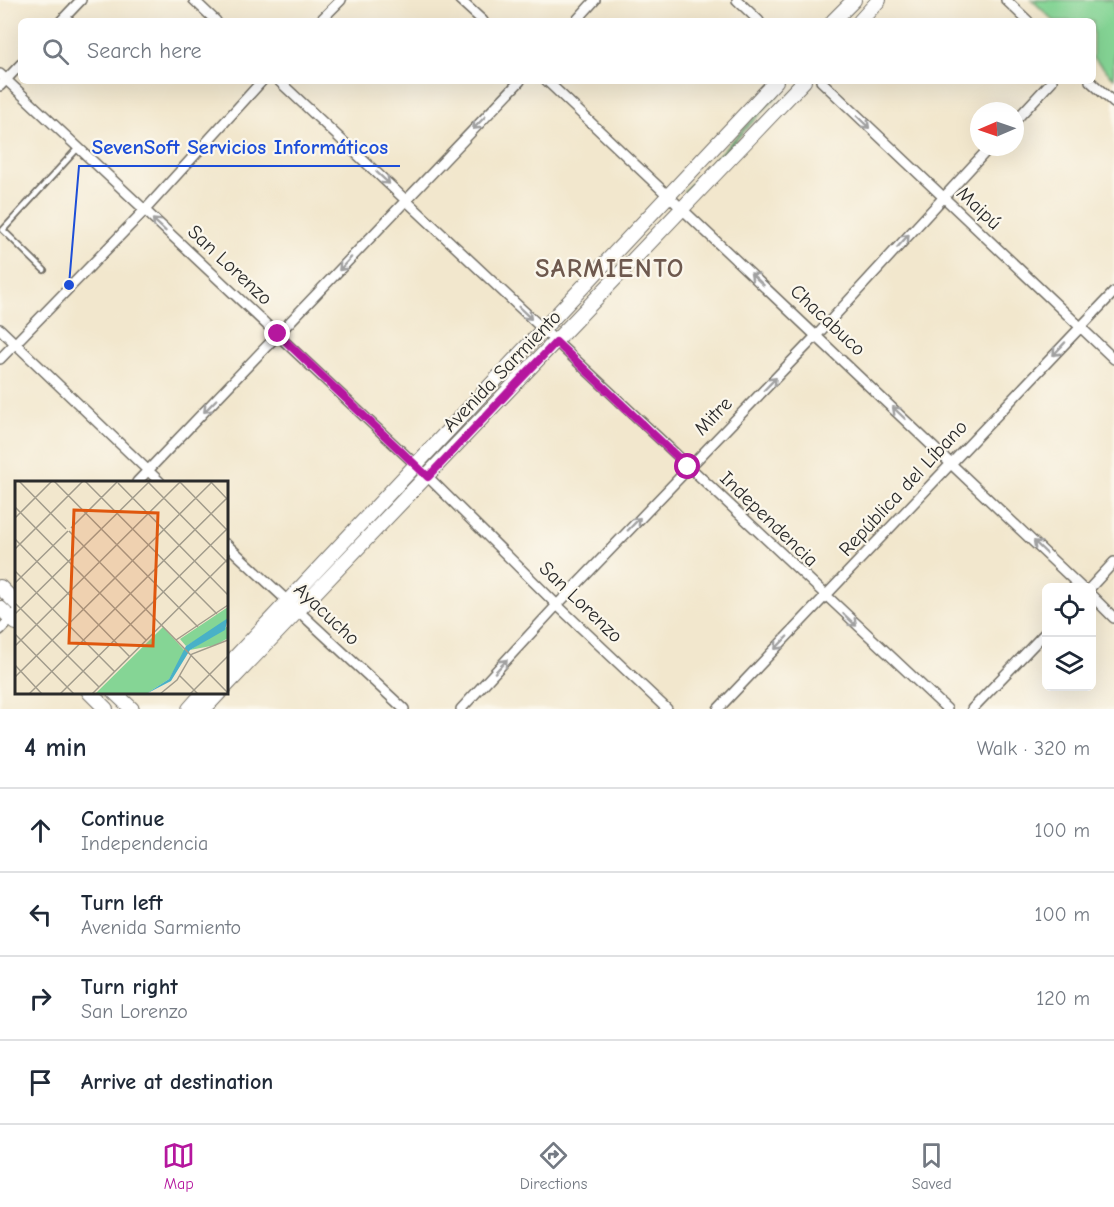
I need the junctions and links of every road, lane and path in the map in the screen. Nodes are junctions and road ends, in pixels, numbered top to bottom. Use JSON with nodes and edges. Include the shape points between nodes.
{"nodes":[{"id":1,"x":81,"y":0,"type":"edge"},
{"id":2,"x":194,"y":0,"type":"edge"},
{"id":3,"x":340,"y":0,"type":"edge"},
{"id":4,"x":460,"y":0,"type":"edge"},
{"id":5,"x":596,"y":0,"type":"edge"},
{"id":6,"x":737,"y":0,"type":"edge"},
{"id":7,"x":854,"y":0,"type":"edge"},
{"id":8,"x":879,"y":0,"type":"edge"},
{"id":9,"x":1006,"y":0,"type":"edge"},
{"id":10,"x":64,"y":18,"type":"edge"},
{"id":11,"x":213,"y":18,"type":"edge"},
{"id":12,"x":323,"y":18,"type":"edge"},
{"id":13,"x":480,"y":18,"type":"edge"},
{"id":14,"x":579,"y":18,"type":"edge"},
{"id":15,"x":756,"y":18,"type":"edge"},
{"id":16,"x":836,"y":18,"type":"edge"},
{"id":17,"x":863,"y":18,"type":"edge"},
{"id":18,"x":1025,"y":18,"type":"edge"},
{"id":19,"x":18,"y":67,"type":"edge"},
{"id":20,"x":2,"y":80,"type":"edge"},
{"id":21,"x":259,"y":84,"type":"edge"},
{"id":22,"x":282,"y":84,"type":"edge"},
{"id":23,"x":517,"y":84,"type":"edge"},
{"id":24,"x":550,"y":84,"type":"edge"},
{"id":25,"x":773,"y":84,"type":"edge"},
{"id":26,"x":801,"y":84,"type":"edge"},
{"id":27,"x":824,"y":84,"type":"edge"},
{"id":28,"x":1049,"y":84,"type":"edge"},
{"id":29,"x":1093,"y":84,"type":"edge"},
{"id":30,"x":1114,"y":103,"type":"edge"},
{"id":31,"x":1024,"y":111,"type":"edge"},
{"id":32,"x":78,"y":148,"type":"junction"},
{"id":33,"x":982,"y":156,"type":"edge"},
{"id":34,"x":670,"y":197,"type":"junction"},
{"id":35,"x":943,"y":198,"type":"junction"},
{"id":36,"x":406,"y":200,"type":"junction"},
{"id":37,"x":682,"y":209,"type":"junction"},
{"id":38,"x":144,"y":211,"type":"junction"},
{"id":39,"x":44,"y":270,"type":"dead end"},
{"id":40,"x":1114,"y":292,"type":"edge"},
{"id":41,"x":1079,"y":326,"type":"junction"},
{"id":42,"x":0,"y":329,"type":"edge"},
{"id":43,"x":543,"y":331,"type":"junction"},
{"id":44,"x":278,"y":334,"type":"junction"},
{"id":45,"x":818,"y":335,"type":"junction"},
{"id":46,"x":556,"y":342,"type":"junction"},
{"id":47,"x":15,"y":344,"type":"junction"},
{"id":48,"x":0,"y":359,"type":"edge"},
{"id":49,"x":1114,"y":359,"type":"edge"},
{"id":50,"x":952,"y":464,"type":"junction"},
{"id":51,"x":416,"y":465,"type":"junction"},
{"id":52,"x":688,"y":467,"type":"junction"},
{"id":53,"x":148,"y":471,"type":"junction"},
{"id":54,"x":428,"y":477,"type":"junction"},
{"id":55,"x":139,"y":481,"type":"edge"},
{"id":56,"x":158,"y":481,"type":"edge"},
{"id":57,"x":228,"y":546,"type":"edge"},
{"id":58,"x":1114,"y":562,"type":"edge"},
{"id":59,"x":1077,"y":583,"type":"edge"},
{"id":60,"x":1095,"y":583,"type":"edge"},
{"id":61,"x":0,"y":587,"type":"edge"},
{"id":62,"x":825,"y":597,"type":"junction"},
{"id":63,"x":1096,"y":600,"type":"edge"},
{"id":64,"x":287,"y":601,"type":"junction"},
{"id":65,"x":15,"y":602,"type":"edge"},
{"id":66,"x":557,"y":605,"type":"junction"},
{"id":67,"x":0,"y":608,"type":"edge"},
{"id":68,"x":299,"y":612,"type":"junction"},
{"id":69,"x":15,"y":618,"type":"edge"},
{"id":70,"x":1114,"y":618,"type":"edge"},
{"id":71,"x":0,"y":630,"type":"edge"},
{"id":72,"x":1042,"y":637,"type":"edge"},
{"id":73,"x":228,"y":666,"type":"edge"},
{"id":74,"x":228,"y":684,"type":"edge"},
{"id":75,"x":90,"y":694,"type":"edge"},
{"id":76,"x":115,"y":694,"type":"edge"},
{"id":77,"x":203,"y":694,"type":"edge"},
{"id":78,"x":219,"y":694,"type":"edge"},
{"id":79,"x":106,"y":709,"type":"edge"},
{"id":80,"x":132,"y":709,"type":"edge"},
{"id":81,"x":189,"y":709,"type":"edge"},
{"id":82,"x":204,"y":709,"type":"edge"},
{"id":83,"x":404,"y":709,"type":"edge"},
{"id":84,"x":461,"y":709,"type":"edge"},
{"id":85,"x":667,"y":709,"type":"edge"},
{"id":86,"x":718,"y":709,"type":"edge"},
{"id":87,"x":947,"y":709,"type":"edge"},
{"id":88,"x":972,"y":709,"type":"edge"}],
"edges":[{"from":1,"to":10,"type":"street"},
{"from":2,"to":11,"type":"street"},
{"from":3,"to":12,"type":"street"},
{"from":4,"to":13,"type":"street"},
{"from":5,"to":14,"type":"street"},
{"from":6,"to":15,"type":"street"},
{"from":7,"to":16,"type":"main road"},
{"from":8,"to":17,"type":"main road"},
{"from":9,"to":18,"type":"street"},
{"from":19,"to":20,"type":"street"},
{"from":20,"to":32,"type":"street","name":"San Lorenzo"},
{"from":21,"to":38,"type":"street"},
{"from":22,"to":36,"type":"street","name":"Independencia","one_way":true},
{"from":23,"to":36,"type":"street","one_way":true},
{"from":24,"to":34,"type":"street","name":"Chacabuco"},
{"from":25,"to":34,"type":"main road","name":"Avenida Sarmiento"},
{"from":26,"to":37,"type":"main road","name":"Avenida Sarmiento"},
{"from":27,"to":35,"type":"street","name":"Maipú","one_way":true},
{"from":28,"to":31,"type":"street"},
{"from":29,"to":30,"type":"street"},
{"from":32,"to":38,"type":"street","name":"San Lorenzo"},
{"from":32,"to":39,"type":"lane","via":[[3,230]]},
{"from":33,"to":35,"type":"street","name":"Mitre"},
{"from":34,"to":37,"type":"street","name":"Chacabuco"},
{"from":34,"to":43,"type":"main road","name":"Avenida Sarmiento"},
{"from":35,"to":41,"type":"street","name":"Maipú"},
{"from":45,"to":35,"type":"street","name":"Mitre","one_way":true},
{"from":36,"to":43,"type":"street","name":"Independencia","one_way":true},
{"from":36,"to":44,"type":"street","one_way":true},
{"from":45,"to":37,"type":"street","name":"Chacabuco","one_way":true},
{"from":37,"to":46,"type":"main road","name":"Avenida Sarmiento"},
{"from":44,"to":38,"type":"street","name":"San Lorenzo","one_way":true},
{"from":38,"to":47,"type":"street"},
{"from":40,"to":41,"type":"street","name":"República del Líbano"},
{"from":41,"to":49,"type":"street","name":"Maipú"},
{"from":41,"to":50,"type":"street","name":"República del Líbano","one_way":true},
{"from":42,"to":47,"type":"street"},
{"from":43,"to":46,"type":"street","name":"Independencia"},
{"from":43,"to":51,"type":"main road","name":"Avenida Sarmiento"},
{"from":44,"to":51,"type":"street","name":"San Lorenzo"},
{"from":44,"to":53,"type":"street","one_way":true},
{"from":50,"to":45,"type":"street","name":"Chacabuco","one_way":true},
{"from":52,"to":45,"type":"street","name":"Mitre","one_way":true},
{"from":46,"to":52,"type":"street","name":"Independencia"},
{"from":46,"to":54,"type":"main road","name":"Avenida Sarmiento"},
{"from":47,"to":48,"type":"street"},
{"from":47,"to":53,"type":"street"},
{"from":59,"to":50,"type":"street","name":"Chacabuco","one_way":true},
{"from":50,"to":62,"type":"street","name":"República del Líbano"},
{"from":51,"to":54,"type":"street","name":"San Lorenzo"},
{"from":51,"to":64,"type":"main road","name":"Avenida Sarmiento"},
{"from":52,"to":62,"type":"street","name":"Independencia"},
{"from":66,"to":52,"type":"street","name":"Mitre","one_way":true},
{"from":53,"to":55,"type":"street"},
{"from":53,"to":56,"type":"street"},
{"from":54,"to":66,"type":"street","name":"San Lorenzo"},
{"from":54,"to":68,"type":"main road","name":"Avenida Sarmiento"},
{"from":57,"to":64,"type":"street","name":"Ayacucho"},
{"from":58,"to":60,"type":"street"},
{"from":61,"to":65,"type":"main road"},
{"from":62,"to":86,"type":"street","name":"República del Líbano","one_way":true},
{"from":62,"to":87,"type":"street","name":"Independencia","one_way":true},
{"from":63,"to":70,"type":"street"},
{"from":64,"to":68,"type":"street","name":"Ayacucho"},
{"from":64,"to":73,"type":"main road","name":"Avenida Sarmiento"},
{"from":84,"to":66,"type":"street","name":"Mitre","one_way":true},
{"from":66,"to":85,"type":"street","name":"San Lorenzo"},
{"from":67,"to":69,"type":"main road"},
{"from":68,"to":74,"type":"main road","name":"Avenida Sarmiento"},
{"from":68,"to":83,"type":"street","name":"Ayacucho"},
{"from":69,"to":71,"type":"street"},
{"from":72,"to":88,"type":"street"},
{"from":75,"to":79,"type":"main road"},
{"from":76,"to":80,"type":"main road"},
{"from":77,"to":81,"type":"main road"},
{"from":78,"to":82,"type":"main road"}]}
